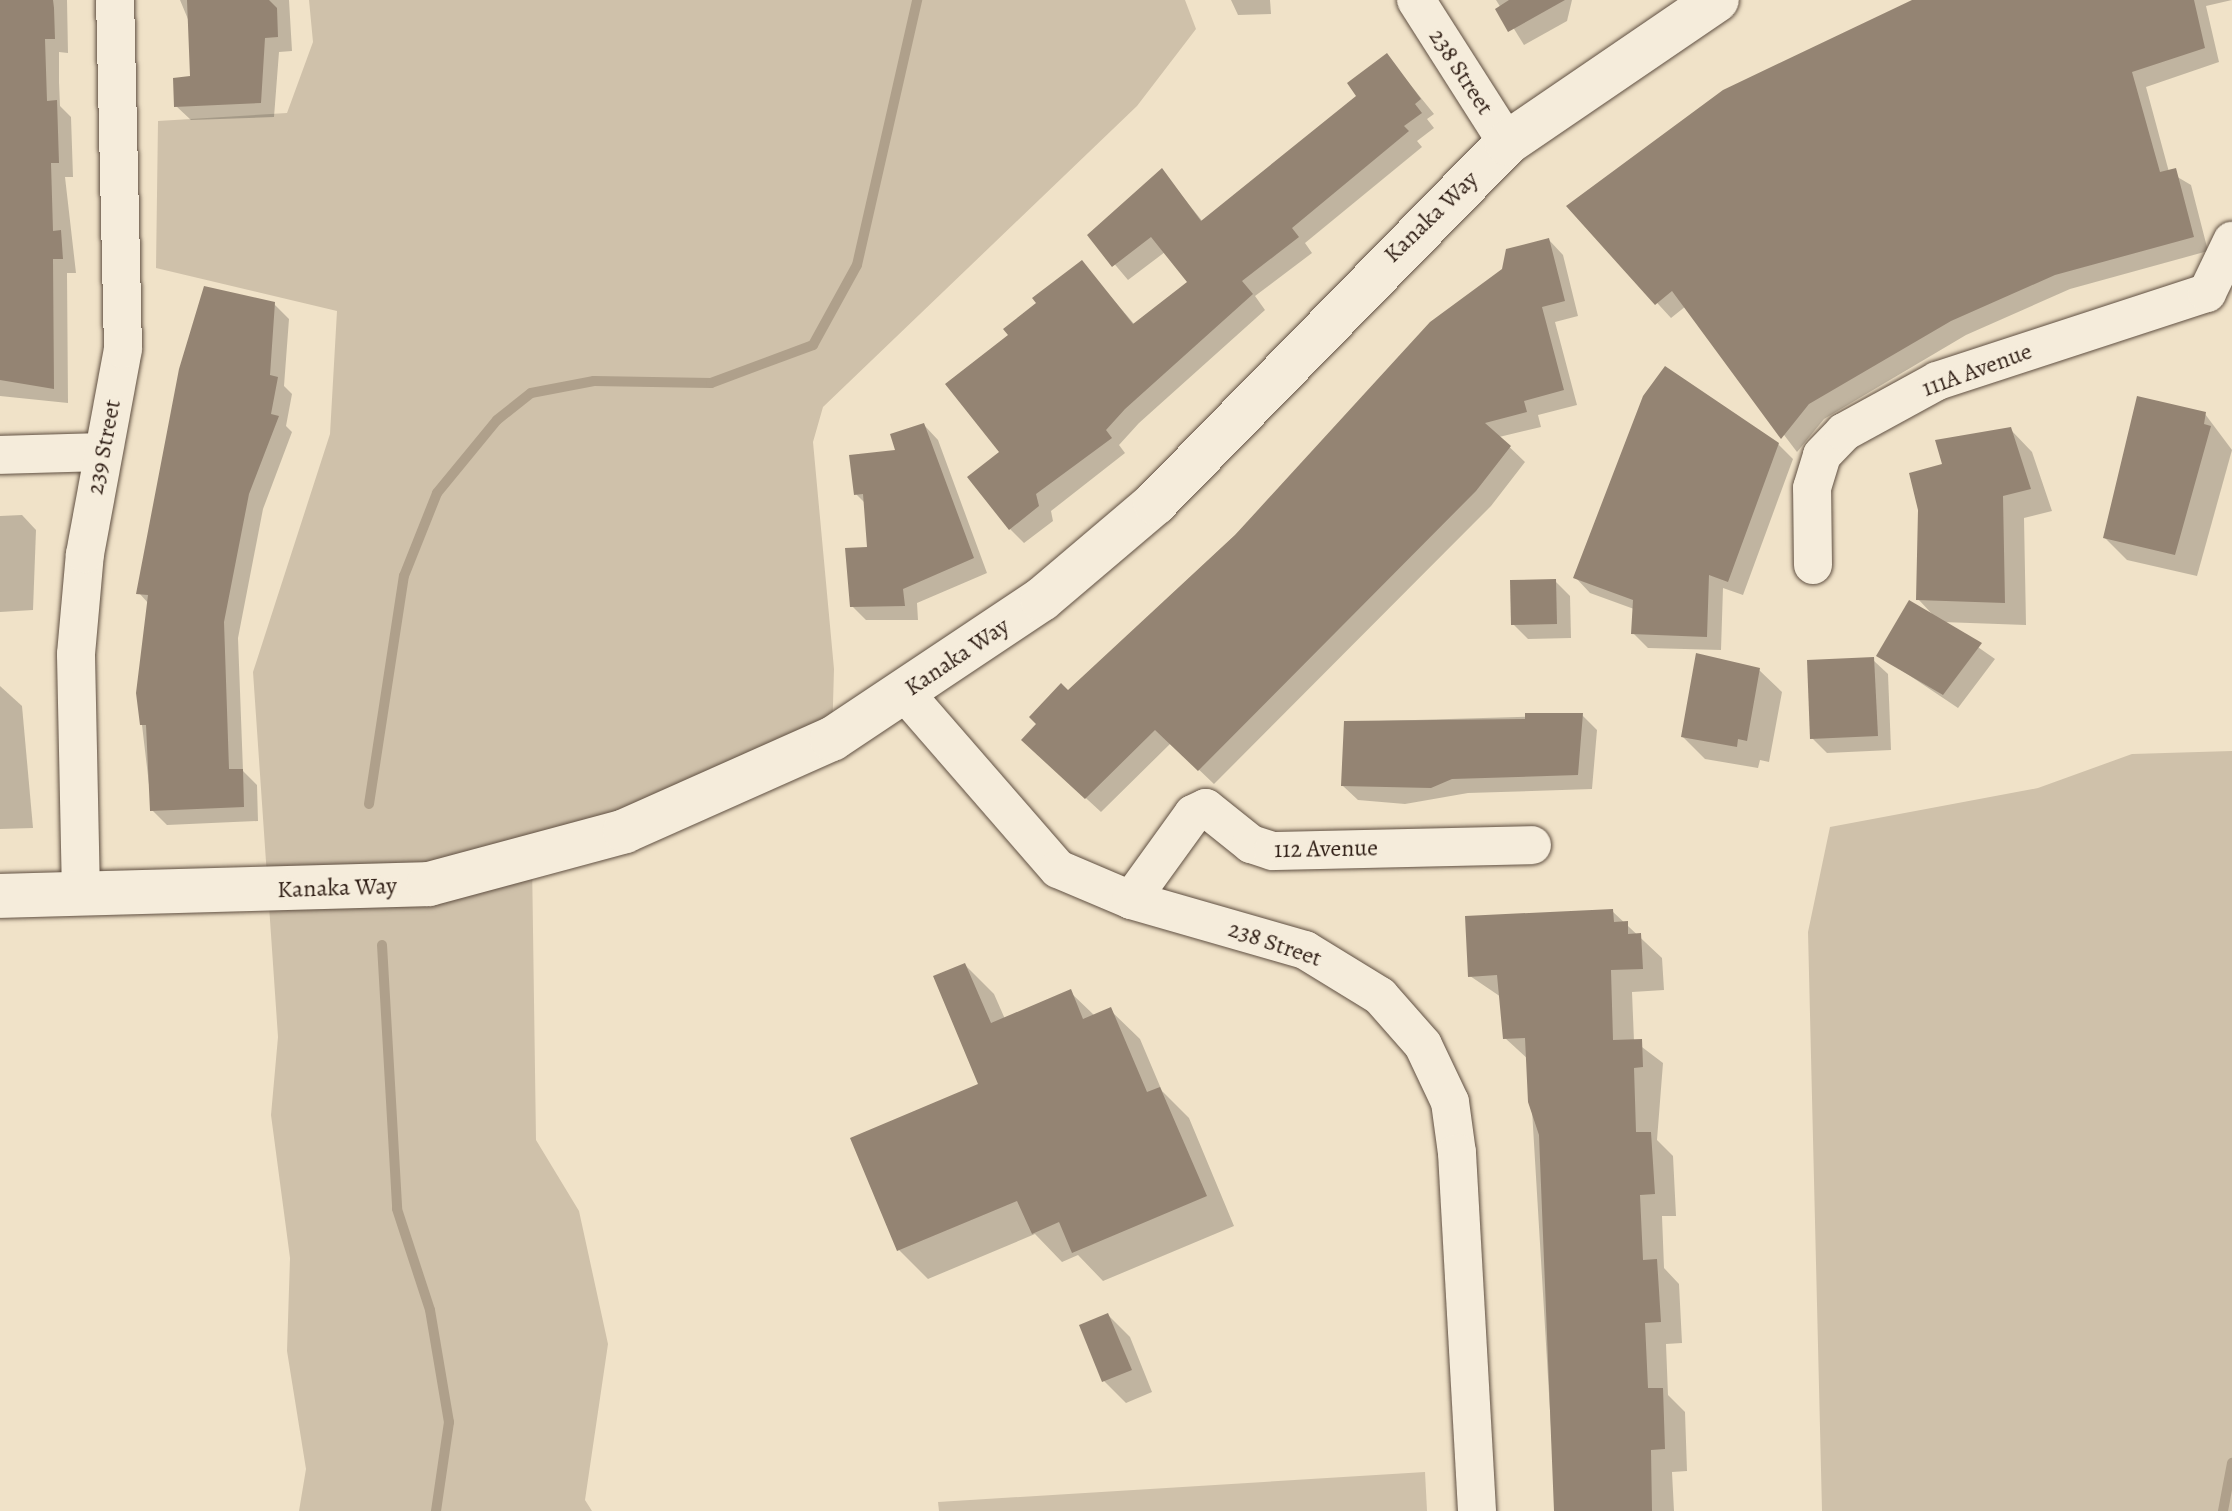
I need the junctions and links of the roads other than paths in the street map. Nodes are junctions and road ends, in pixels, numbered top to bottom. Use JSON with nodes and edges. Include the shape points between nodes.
{"nodes":[{"id":1,"x":115,"y":0,"type":"edge"},
{"id":2,"x":1416,"y":0,"type":"edge"},
{"id":3,"x":1717,"y":0,"type":"edge"},
{"id":4,"x":1507,"y":143,"type":"junction"},
{"id":5,"x":2232,"y":241,"type":"edge"},
{"id":6,"x":102,"y":452,"type":"junction"},
{"id":7,"x":0,"y":455,"type":"edge"},
{"id":8,"x":1813,"y":565,"type":"dead end"},
{"id":9,"x":905,"y":693,"type":"junction"},
{"id":10,"x":1532,"y":845,"type":"dead end"},
{"id":11,"x":81,"y":894,"type":"junction"},
{"id":12,"x":0,"y":896,"type":"edge"},
{"id":13,"x":1131,"y":900,"type":"junction"},
{"id":14,"x":1477,"y":1511,"type":"edge"}],
"edges":[{"from":1,"to":6,"type":"street","name":"239 Street","via":[[123,349]]},
{"from":2,"to":4,"type":"street","name":"238 Street"},
{"from":3,"to":4,"type":"main road","name":"Kanaka Way"},
{"from":4,"to":9,"type":"main road","name":"Kanaka Way","via":[[1155,503],[1042,599]]},
{"from":5,"to":8,"type":"street","name":"111A Avenue","via":[[2207,293],[1937,381],[1844,432],[1822,455],[1812,488]]},
{"from":6,"to":7,"type":"street"},
{"from":6,"to":11,"type":"street","name":"239 Street","via":[[76,654]]},
{"from":9,"to":11,"type":"main road","name":"Kanaka Way","via":[[715,797],[519,864],[429,884]]},
{"from":9,"to":13,"type":"street","name":"238 Street","via":[[1040,853],[1082,883]]},
{"from":10,"to":13,"type":"street","name":"112 Avenue","via":[[1273,851],[1206,808],[1193,814]]},
{"from":11,"to":12,"type":"main road","name":"Kanaka Way"},
{"from":13,"to":14,"type":"street","name":"238 Street","via":[[1339,967],[1380,996],[1423,1045],[1450,1102],[1457,1153]]}]}
